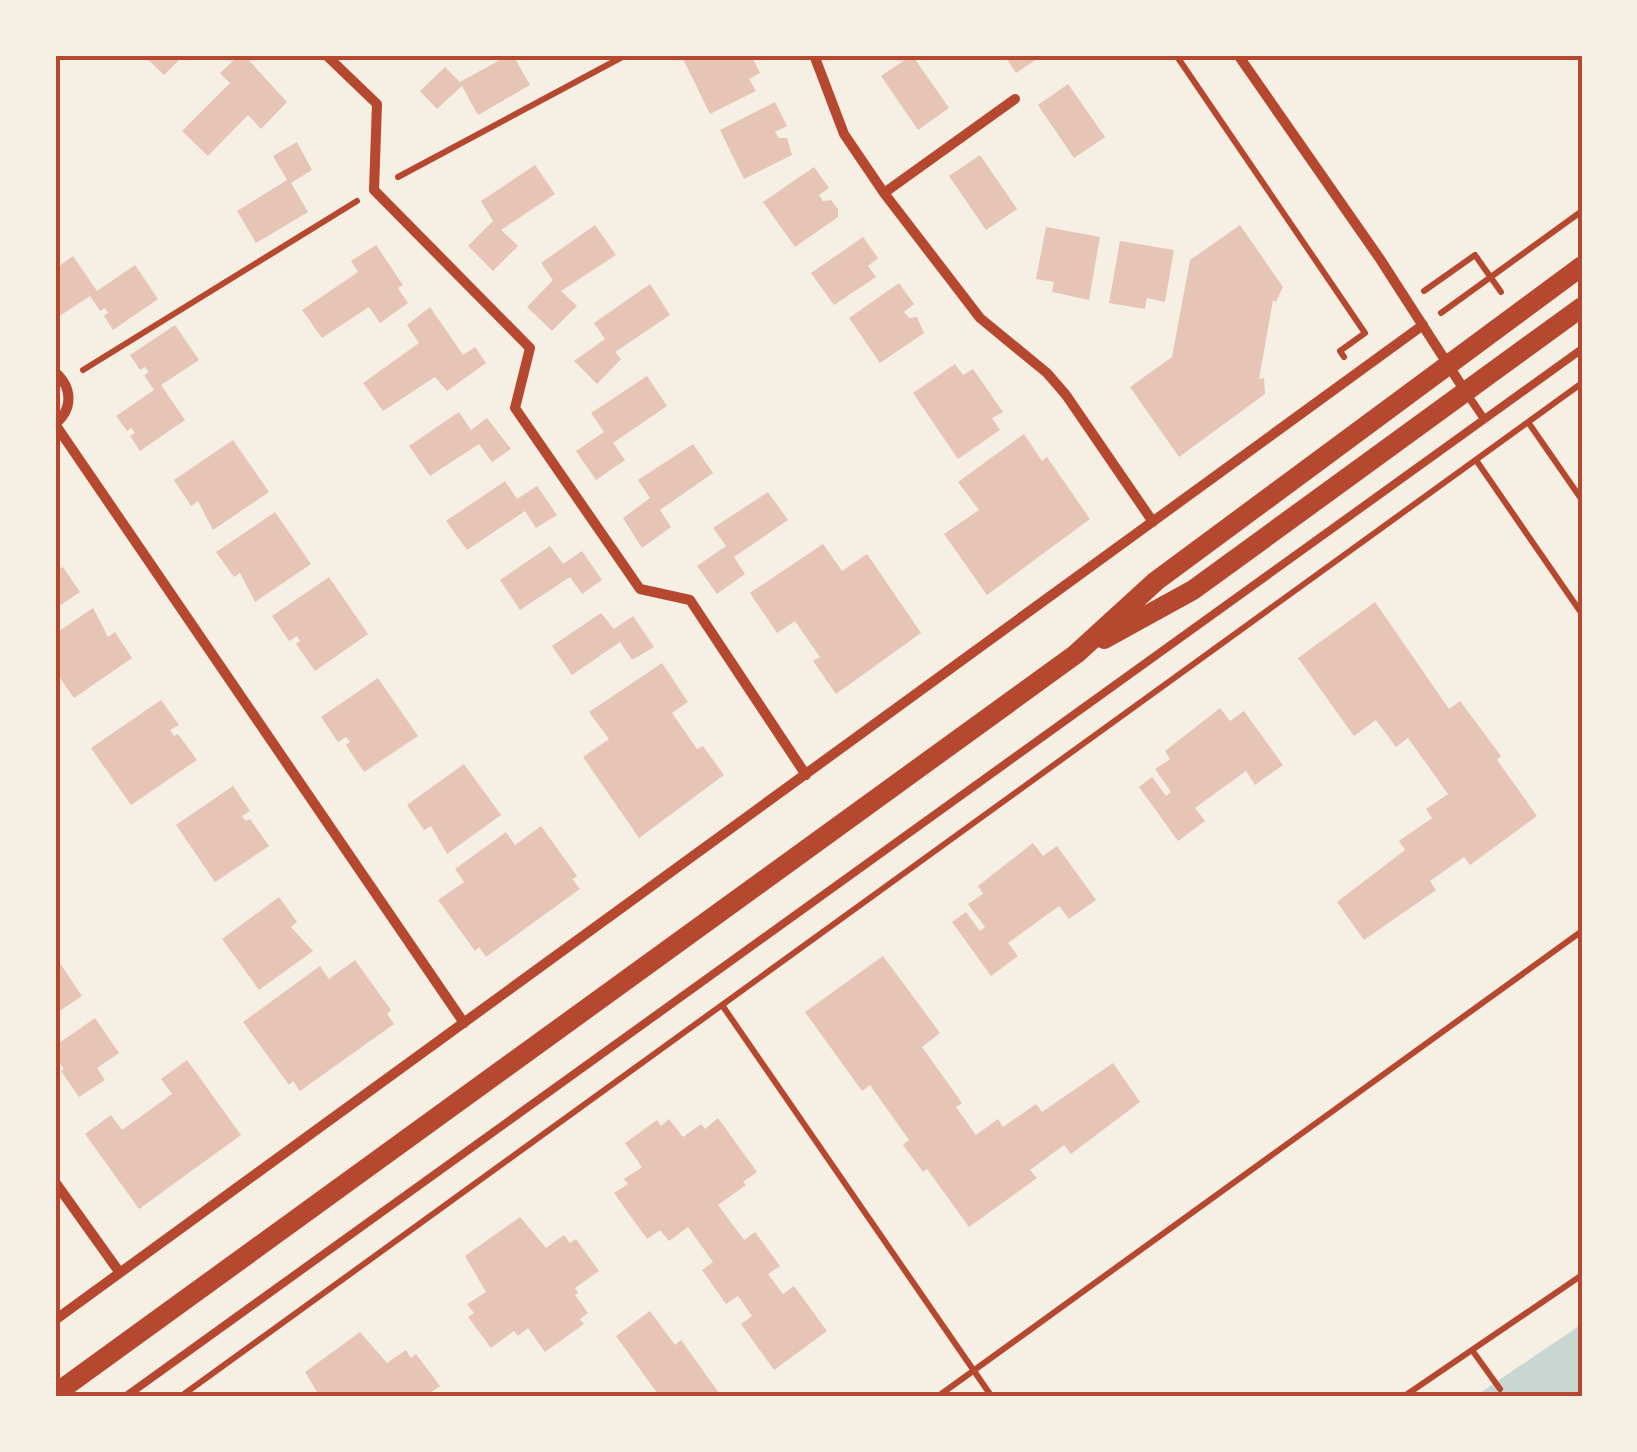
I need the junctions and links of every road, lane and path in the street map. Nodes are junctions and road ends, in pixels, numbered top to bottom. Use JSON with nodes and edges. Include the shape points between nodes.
{"nodes":[{"id":1,"x":326,"y":55,"type":"edge"},
{"id":2,"x":626,"y":55,"type":"edge"},
{"id":3,"x":814,"y":55,"type":"edge"},
{"id":4,"x":1176,"y":55,"type":"edge"},
{"id":5,"x":1238,"y":55,"type":"edge"},
{"id":6,"x":1015,"y":99,"type":"dead end"},
{"id":7,"x":374,"y":190,"type":"junction"},
{"id":8,"x":884,"y":193,"type":"junction"},
{"id":9,"x":1582,"y":211,"type":"edge"},
{"id":10,"x":1582,"y":266,"type":"edge"},
{"id":11,"x":1582,"y":307,"type":"edge"},
{"id":12,"x":1423,"y":325,"type":"junction"},
{"id":13,"x":1366,"y":333,"type":"dead end"},
{"id":14,"x":1582,"y":349,"type":"edge"},
{"id":15,"x":1448,"y":364,"type":"junction"},
{"id":16,"x":55,"y":372,"type":"edge"},
{"id":17,"x":64,"y":382,"type":"junction"},
{"id":18,"x":1582,"y":382,"type":"edge"},
{"id":19,"x":1465,"y":390,"type":"junction"},
{"id":20,"x":1484,"y":419,"type":"junction"},
{"id":21,"x":1528,"y":422,"type":"junction"},
{"id":22,"x":1476,"y":460,"type":"junction"},
{"id":23,"x":1582,"y":500,"type":"edge"},
{"id":24,"x":1152,"y":522,"type":"junction"},
{"id":25,"x":1582,"y":614,"type":"edge"},
{"id":26,"x":1076,"y":654,"type":"junction"},
{"id":27,"x":806,"y":775,"type":"junction"},
{"id":28,"x":1582,"y":930,"type":"edge"},
{"id":29,"x":704,"y":980,"type":"junction"},
{"id":30,"x":722,"y":1006,"type":"junction"},
{"id":31,"x":464,"y":1023,"type":"junction"},
{"id":32,"x":55,"y":1182,"type":"edge"},
{"id":33,"x":120,"y":1273,"type":"junction"},
{"id":34,"x":1582,"y":1275,"type":"edge"},
{"id":35,"x":55,"y":1320,"type":"edge"},
{"id":36,"x":1472,"y":1350,"type":"junction"},
{"id":37,"x":974,"y":1370,"type":"junction"},
{"id":38,"x":1500,"y":1389,"type":"dead end"},
{"id":39,"x":55,"y":1394,"type":"edge"},
{"id":40,"x":125,"y":1397,"type":"edge"},
{"id":41,"x":180,"y":1397,"type":"edge"},
{"id":42,"x":937,"y":1397,"type":"edge"},
{"id":43,"x":992,"y":1397,"type":"edge"},
{"id":44,"x":1403,"y":1397,"type":"edge"}],
"edges":[{"from":1,"to":7,"type":"street","via":[[377,104]]},
{"from":2,"to":7,"type":"path"},
{"from":3,"to":8,"type":"street","via":[[844,134]]},
{"from":4,"to":13,"type":"path"},
{"from":5,"to":12,"type":"street"},
{"from":6,"to":8,"type":"street"},
{"from":7,"to":17,"type":"path"},
{"from":7,"to":27,"type":"street","via":[[530,348],[515,408],[640,589],[690,600]]},
{"from":8,"to":24,"type":"street","via":[[980,318],[1066,395]]},
{"from":9,"to":12,"type":"path"},
{"from":10,"to":15,"type":"main road"},
{"from":11,"to":19,"type":"main road"},
{"from":12,"to":15,"type":"street"},
{"from":12,"to":24,"type":"street"},
{"from":14,"to":20,"type":"lane"},
{"from":15,"to":19,"type":"street"},
{"from":15,"to":26,"type":"main road","via":[[1156,580]]},
{"from":16,"to":17,"type":"street"},
{"from":17,"to":31,"type":"street","via":[[68,405],[55,424]]},
{"from":18,"to":21,"type":"path"},
{"from":19,"to":20,"type":"lane"},
{"from":19,"to":26,"type":"main road","via":[[1193,590]]},
{"from":20,"to":29,"type":"lane"},
{"from":21,"to":22,"type":"path"},
{"from":21,"to":23,"type":"path"},
{"from":22,"to":25,"type":"path"},
{"from":22,"to":30,"type":"path"},
{"from":24,"to":27,"type":"street"},
{"from":26,"to":39,"type":"main road"},
{"from":27,"to":31,"type":"street"},
{"from":28,"to":37,"type":"path"},
{"from":29,"to":30,"type":"path"},
{"from":29,"to":40,"type":"lane"},
{"from":30,"to":37,"type":"path"},
{"from":30,"to":41,"type":"path"},
{"from":31,"to":33,"type":"street"},
{"from":32,"to":33,"type":"street"},
{"from":33,"to":35,"type":"street"},
{"from":34,"to":36,"type":"path"},
{"from":36,"to":38,"type":"path"},
{"from":36,"to":44,"type":"path"},
{"from":37,"to":42,"type":"path"},
{"from":37,"to":43,"type":"path"}]}
